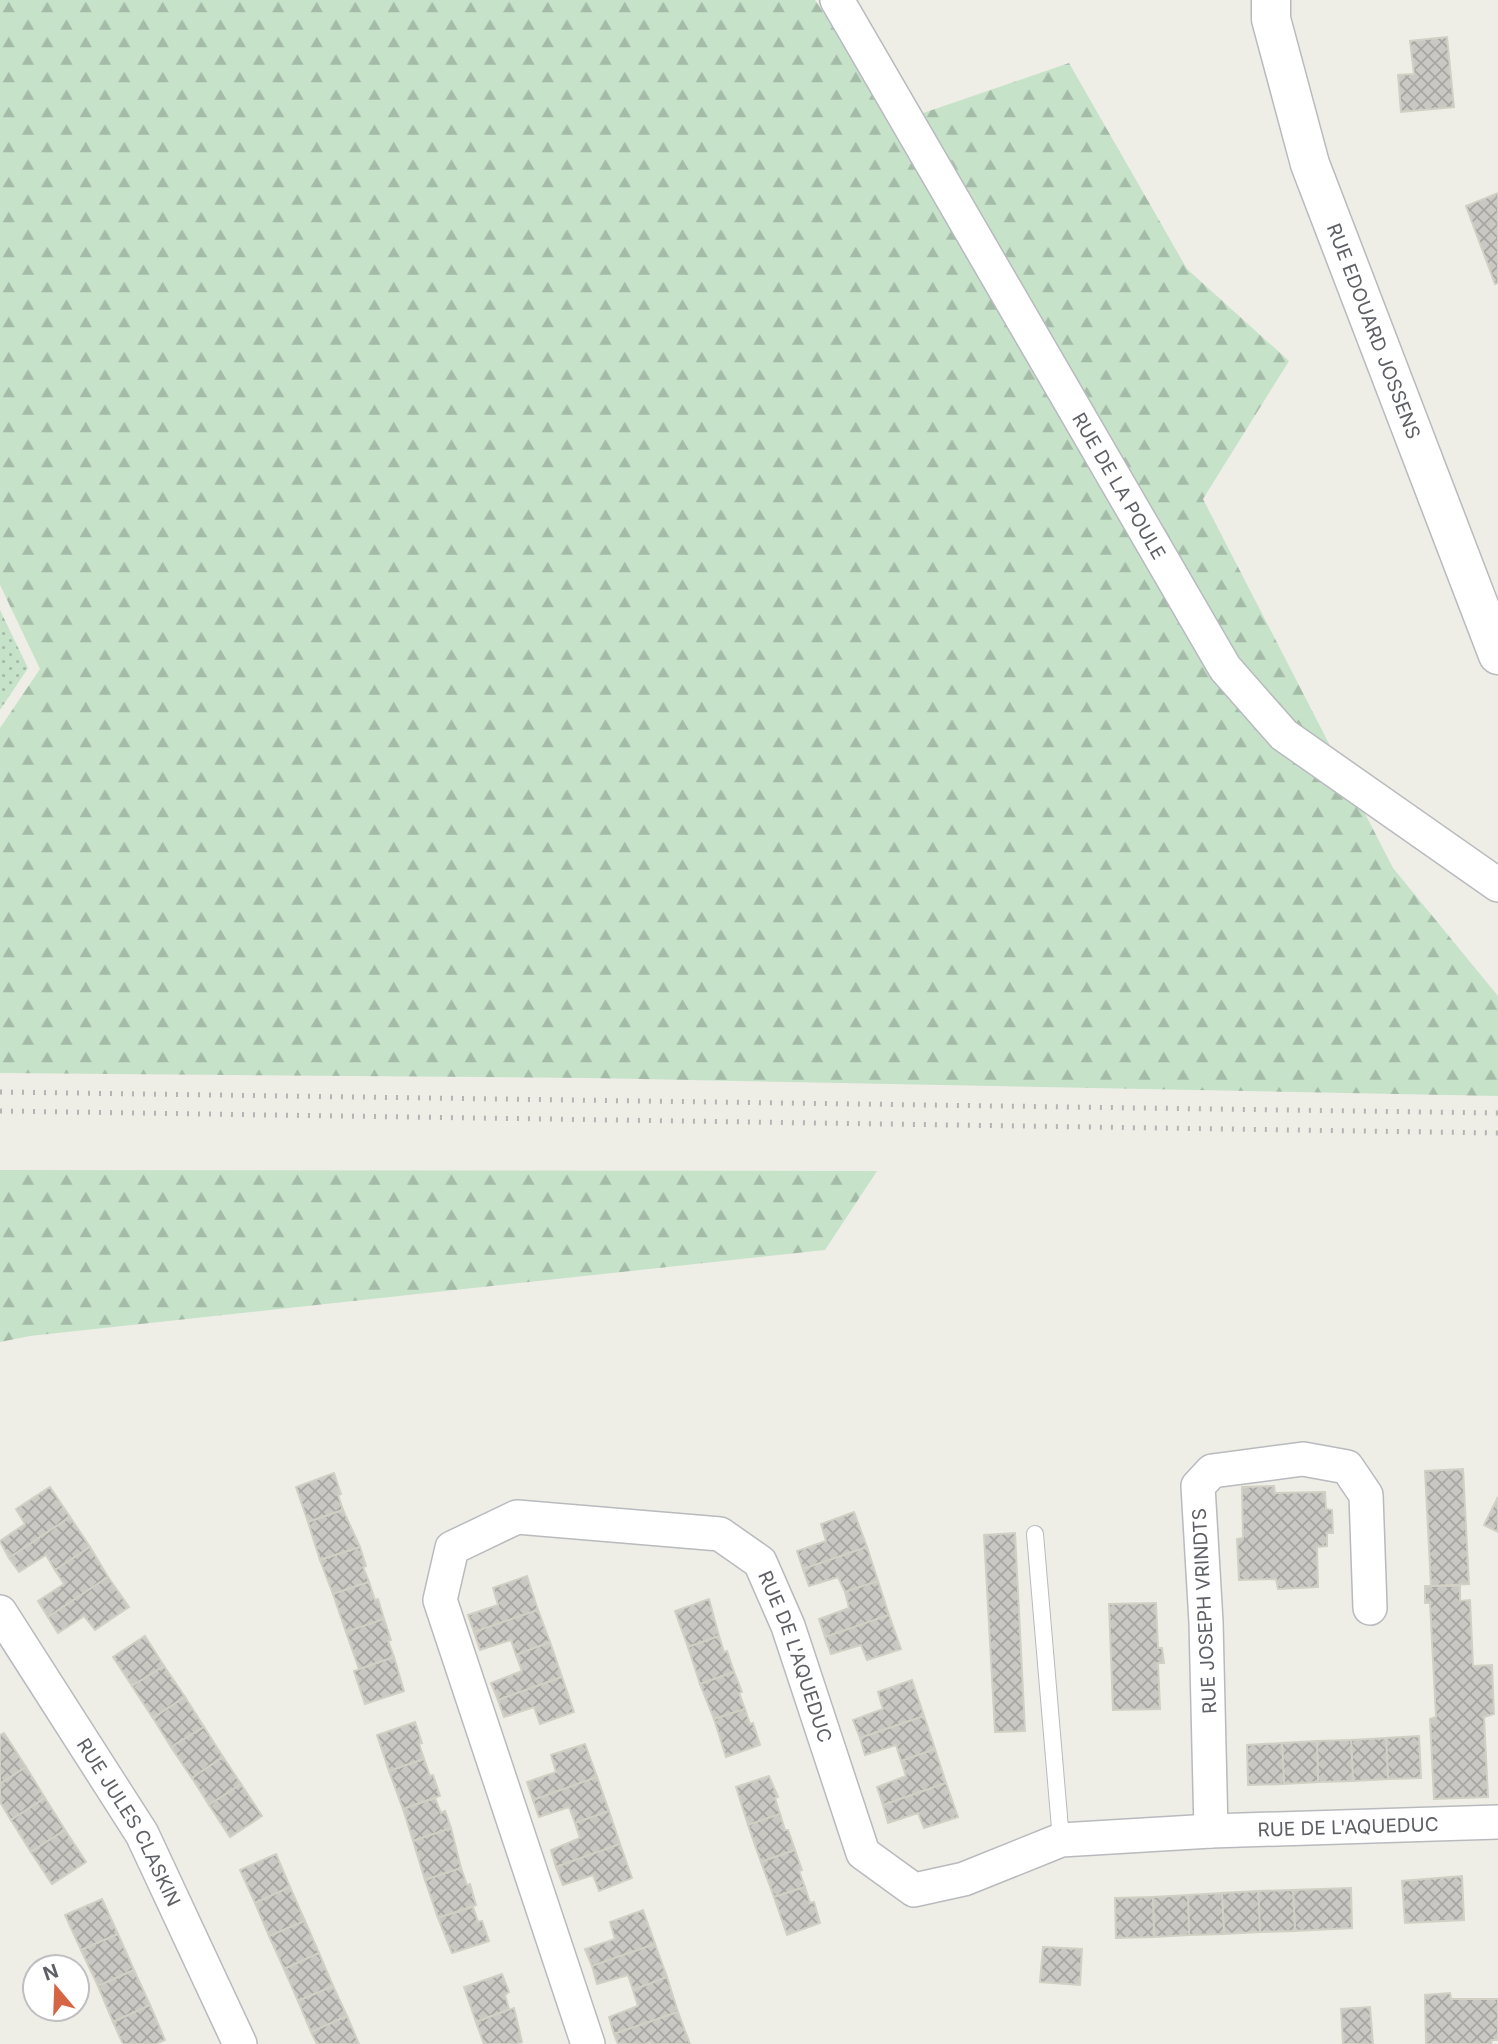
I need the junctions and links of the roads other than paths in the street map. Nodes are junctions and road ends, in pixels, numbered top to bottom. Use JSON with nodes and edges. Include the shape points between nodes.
{"nodes":[{"id":1,"x":837,"y":0,"type":"edge"},
{"id":2,"x":1271,"y":0,"type":"edge"},
{"id":3,"x":1498,"y":655,"type":"edge"},
{"id":4,"x":1498,"y":885,"type":"edge"},
{"id":5,"x":1035,"y":1534,"type":"dead end"},
{"id":6,"x":1370,"y":1608,"type":"dead end"},
{"id":7,"x":0,"y":1612,"type":"edge"},
{"id":8,"x":1498,"y":1822,"type":"edge"},
{"id":9,"x":1211,"y":1831,"type":"junction"},
{"id":10,"x":1061,"y":1840,"type":"junction"},
{"id":11,"x":240,"y":2044,"type":"edge"},
{"id":12,"x":588,"y":2044,"type":"edge"}],
"edges":[{"from":1,"to":4,"type":"street","name":"RUE DE LA POULE","via":[[1225,668],[1284,734]]},
{"from":2,"to":3,"type":"street","name":"RUE EDOUARD JOSSENS","via":[[1271,19],[1310,164]]},
{"from":5,"to":10,"type":"lane"},
{"from":6,"to":9,"type":"street","name":"RUE JOSEPH VRINDTS","via":[[1366,1495],[1347,1467],[1303,1459],[1212,1471],[1198,1486]]},
{"from":7,"to":11,"type":"street","name":"RUE JULES CLASKIN","via":[[142,1834]]},
{"from":8,"to":9,"type":"street","name":"RUE DE L'AQUEDUC"},
{"from":9,"to":10,"type":"street","name":"RUE DE L'AQUEDUC"},
{"from":10,"to":12,"type":"street","name":"RUE DE L'AQUEDUC","via":[[964,1879],[914,1890],[863,1853],[788,1626],[760,1562],[720,1534],[517,1517],[452,1548],[440,1600]]}]}
